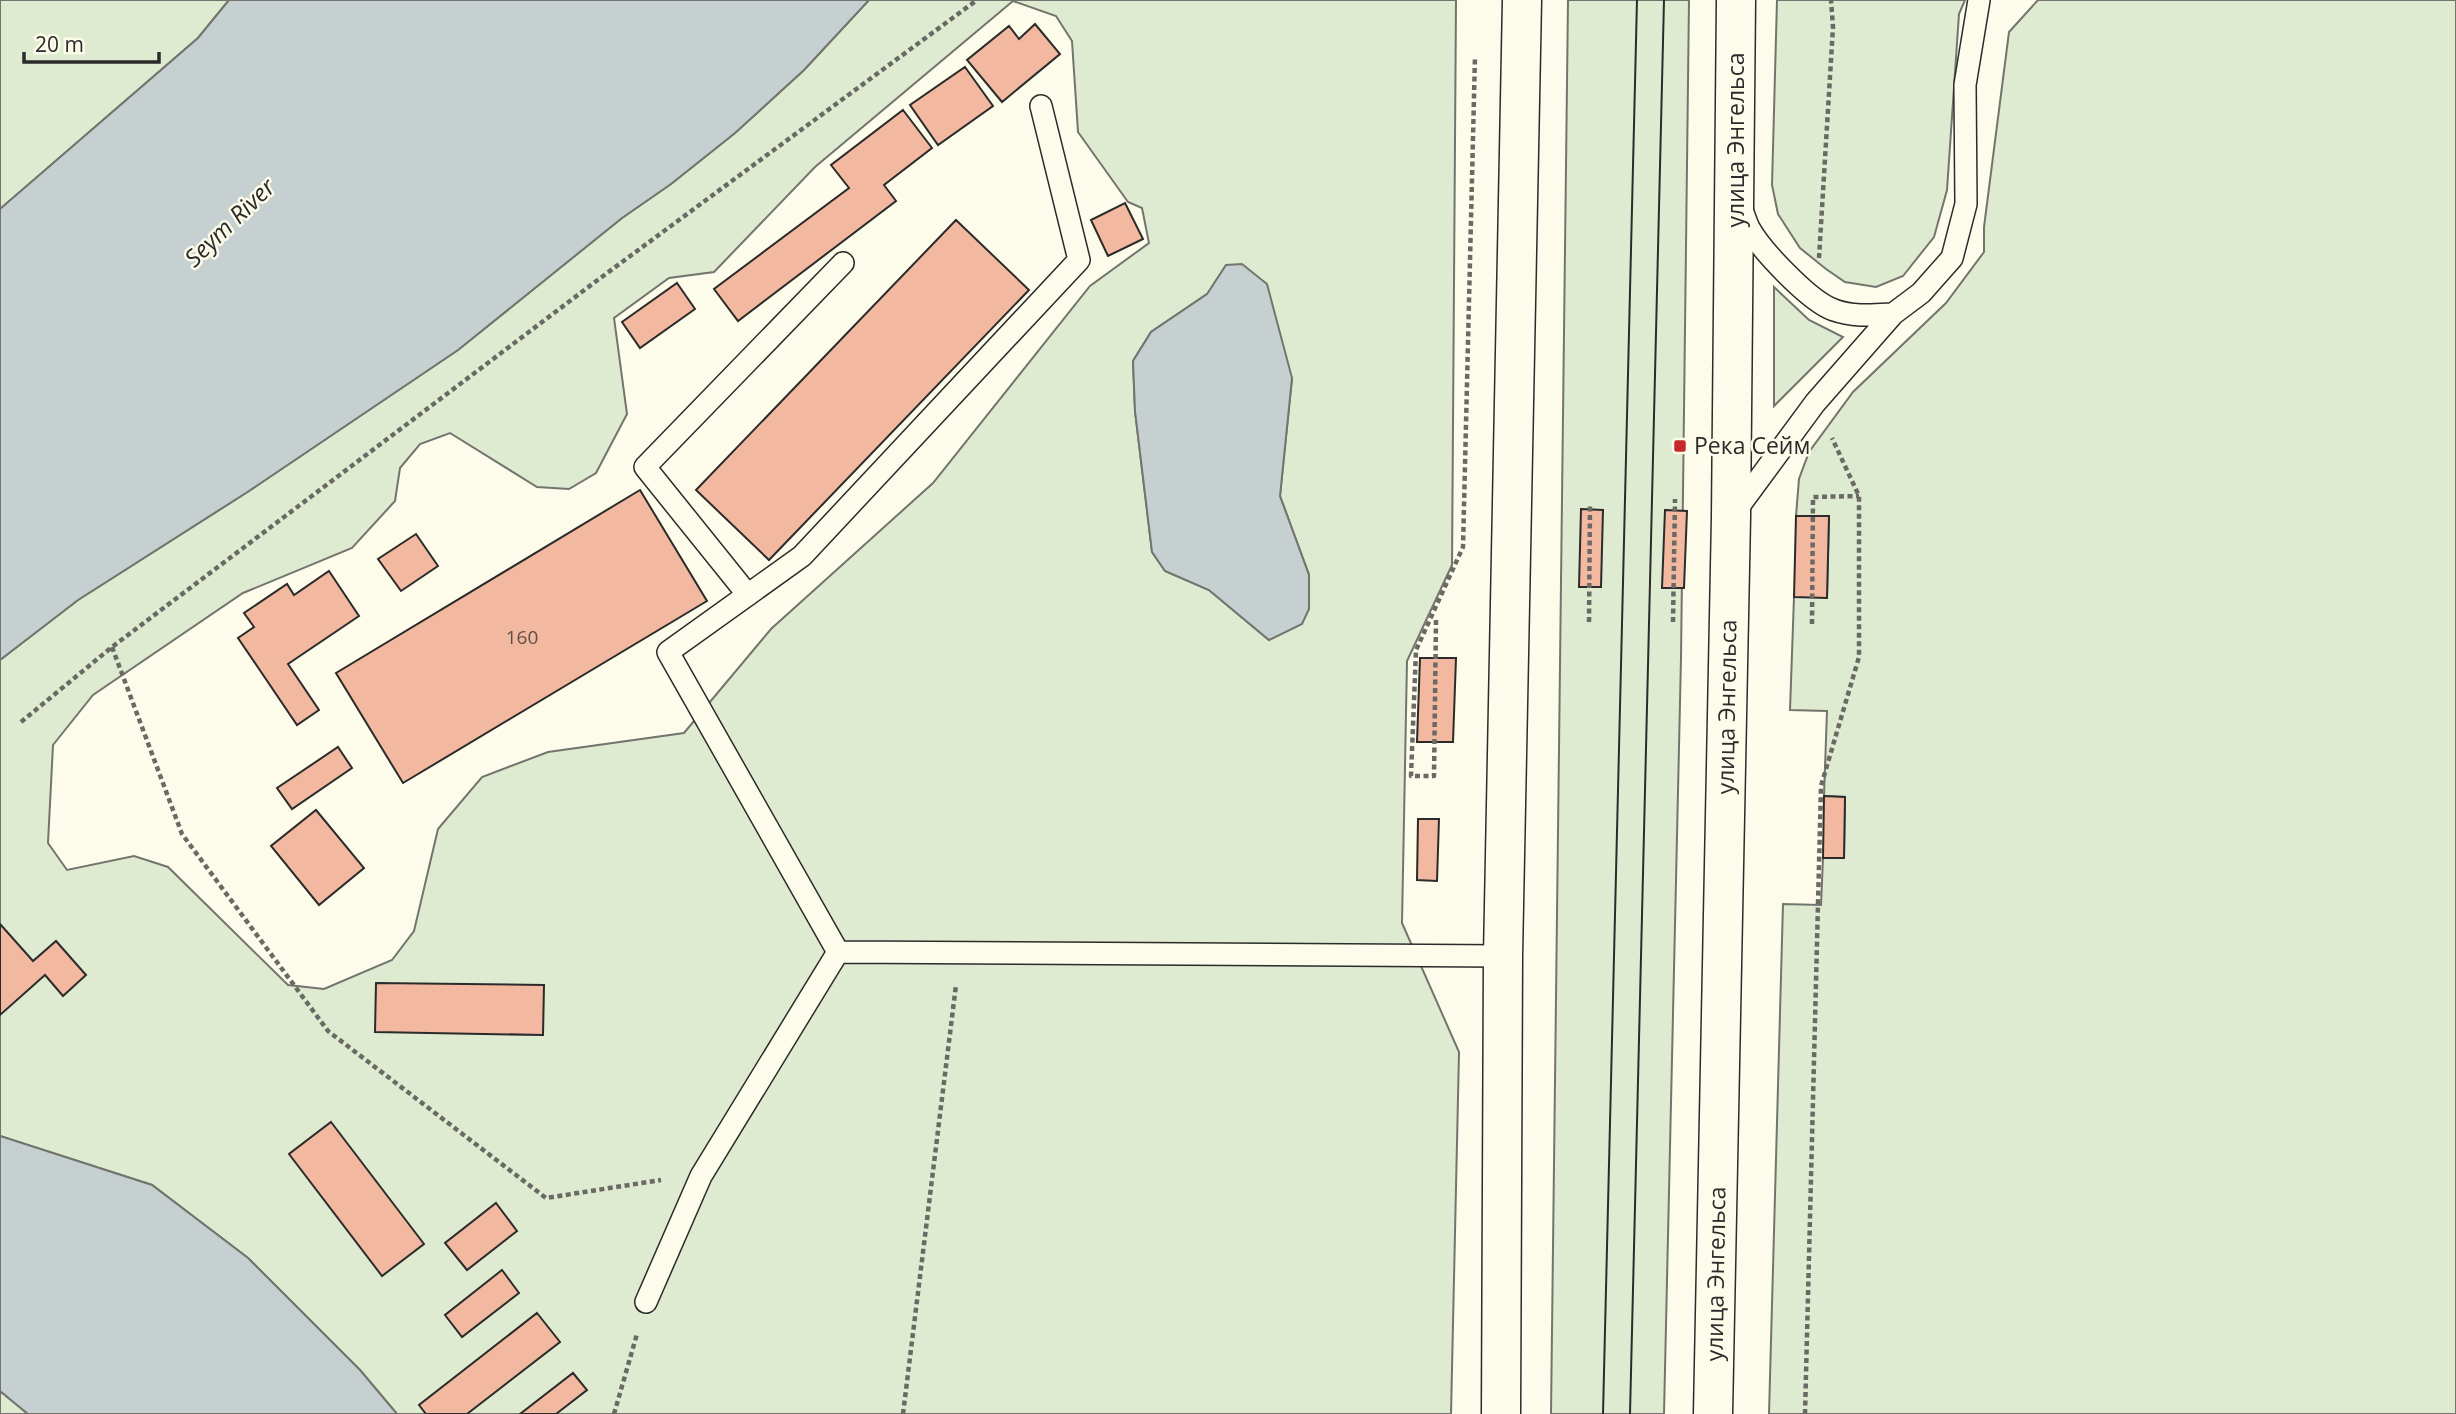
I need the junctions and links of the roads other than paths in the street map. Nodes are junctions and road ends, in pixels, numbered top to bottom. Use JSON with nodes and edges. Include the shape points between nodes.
{"nodes":[{"id":1,"x":1522,"y":0,"type":"edge"},
{"id":2,"x":1737,"y":0,"type":"edge"},
{"id":3,"x":1979,"y":0,"type":"edge"},
{"id":4,"x":1041,"y":106,"type":"dead end"},
{"id":5,"x":1736,"y":192,"type":"junction"},
{"id":6,"x":843,"y":263,"type":"dead end"},
{"id":7,"x":1893,"y":314,"type":"junction"},
{"id":8,"x":1731,"y":517,"type":"junction"},
{"id":9,"x":748,"y":595,"type":"junction"},
{"id":10,"x":838,"y":952,"type":"junction"},
{"id":11,"x":1503,"y":956,"type":"junction"},
{"id":12,"x":646,"y":1302,"type":"road end"},
{"id":13,"x":1501,"y":1414,"type":"edge"},
{"id":14,"x":1713,"y":1414,"type":"edge"}],
"edges":[{"from":1,"to":11,"type":"main road"},
{"from":2,"to":5,"type":"main road","name":"улица Энгельса"},
{"from":3,"to":7,"type":"lane","via":[[1965,85],[1966,204],[1952,258],[1922,293]]},
{"from":4,"to":9,"type":"lane","via":[[1079,260],[802,556]]},
{"from":5,"to":7,"type":"lane","via":[[1750,229],[1770,258],[1816,301],[1846,314]]},
{"from":5,"to":8,"type":"main road","name":"улица Энгельса"},
{"from":6,"to":9,"type":"lane","via":[[645,467]]},
{"from":7,"to":8,"type":"lane","via":[[1815,403]]},
{"from":8,"to":14,"type":"main road","name":"улица Энгельса"},
{"from":9,"to":10,"type":"lane","via":[[668,652]]},
{"from":10,"to":11,"type":"lane"},
{"from":10,"to":12,"type":"lane","via":[[701,1176]]},
{"from":11,"to":13,"type":"main road"}]}
